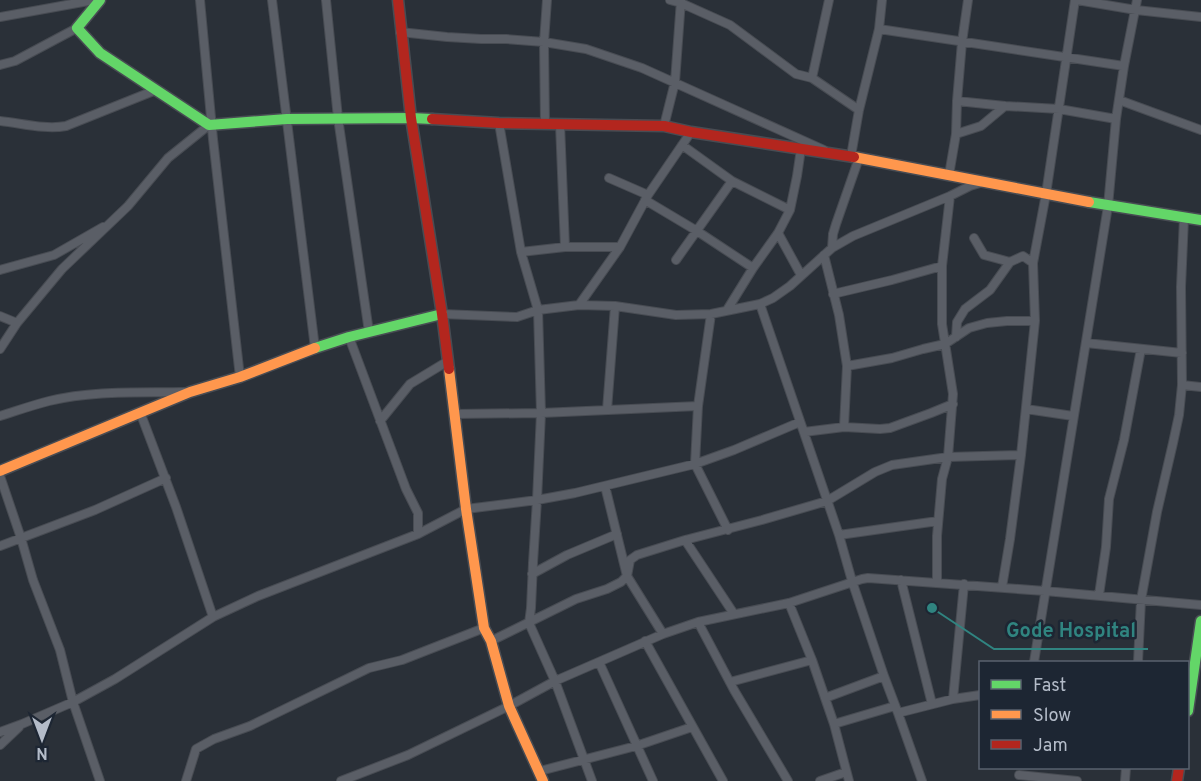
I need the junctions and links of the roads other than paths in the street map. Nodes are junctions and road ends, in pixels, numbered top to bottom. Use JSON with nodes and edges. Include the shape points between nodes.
{"nodes":[{"id":1,"x":94,"y":0,"type":"edge"},
{"id":2,"x":100,"y":0,"type":"edge"},
{"id":3,"x":200,"y":0,"type":"edge"},
{"id":4,"x":272,"y":0,"type":"edge"},
{"id":5,"x":326,"y":0,"type":"edge"},
{"id":6,"x":398,"y":0,"type":"edge"},
{"id":7,"x":547,"y":0,"type":"edge"},
{"id":8,"x":670,"y":0,"type":"edge"},
{"id":9,"x":829,"y":0,"type":"edge"},
{"id":10,"x":882,"y":0,"type":"edge"},
{"id":11,"x":968,"y":0,"type":"edge"},
{"id":12,"x":1076,"y":0,"type":"edge"},
{"id":13,"x":1137,"y":0,"type":"edge"},
{"id":14,"x":681,"y":2,"type":"edge"},
{"id":15,"x":1136,"y":10,"type":"junction"},
{"id":16,"x":0,"y":17,"type":"edge"},
{"id":17,"x":1201,"y":17,"type":"edge"},
{"id":18,"x":77,"y":28,"type":"junction"},
{"id":19,"x":879,"y":29,"type":"junction"},
{"id":20,"x":400,"y":32,"type":"junction"},
{"id":21,"x":544,"y":42,"type":"junction"},
{"id":22,"x":962,"y":42,"type":"junction"},
{"id":23,"x":1065,"y":57,"type":"junction"},
{"id":24,"x":0,"y":65,"type":"edge"},
{"id":25,"x":1124,"y":66,"type":"junction"},
{"id":26,"x":812,"y":78,"type":"junction"},
{"id":27,"x":675,"y":82,"type":"junction"},
{"id":28,"x":156,"y":90,"type":"junction"},
{"id":29,"x":1119,"y":100,"type":"junction"},
{"id":30,"x":957,"y":101,"type":"junction"},
{"id":31,"x":1005,"y":106,"type":"junction"},
{"id":32,"x":1059,"y":109,"type":"junction"},
{"id":33,"x":859,"y":110,"type":"junction"},
{"id":34,"x":411,"y":117,"type":"junction"},
{"id":35,"x":338,"y":118,"type":"junction"},
{"id":36,"x":1116,"y":118,"type":"junction"},
{"id":37,"x":287,"y":119,"type":"junction"},
{"id":38,"x":0,"y":121,"type":"edge"},
{"id":39,"x":499,"y":123,"type":"junction"},
{"id":40,"x":545,"y":123,"type":"junction"},
{"id":41,"x":560,"y":124,"type":"junction"},
{"id":42,"x":210,"y":125,"type":"junction"},
{"id":43,"x":664,"y":126,"type":"junction"},
{"id":44,"x":1201,"y":130,"type":"edge"},
{"id":45,"x":691,"y":132,"type":"junction"},
{"id":46,"x":956,"y":134,"type":"junction"},
{"id":47,"x":682,"y":145,"type":"junction"},
{"id":48,"x":801,"y":149,"type":"junction"},
{"id":49,"x":836,"y":155,"type":"junction"},
{"id":50,"x":855,"y":157,"type":"junction"},
{"id":51,"x":948,"y":176,"type":"junction"},
{"id":52,"x":609,"y":178,"type":"dead end"},
{"id":53,"x":732,"y":181,"type":"junction"},
{"id":54,"x":985,"y":182,"type":"junction"},
{"id":55,"x":1046,"y":194,"type":"junction"},
{"id":56,"x":950,"y":196,"type":"junction"},
{"id":57,"x":647,"y":198,"type":"junction"},
{"id":58,"x":1108,"y":206,"type":"junction"},
{"id":59,"x":790,"y":210,"type":"junction"},
{"id":60,"x":1184,"y":218,"type":"junction"},
{"id":61,"x":114,"y":220,"type":"junction"},
{"id":62,"x":1201,"y":220,"type":"edge"},
{"id":63,"x":697,"y":231,"type":"junction"},
{"id":64,"x":778,"y":233,"type":"junction"},
{"id":65,"x":974,"y":238,"type":"dead end"},
{"id":66,"x":566,"y":247,"type":"junction"},
{"id":67,"x":620,"y":247,"type":"junction"},
{"id":68,"x":832,"y":248,"type":"junction"},
{"id":69,"x":521,"y":252,"type":"junction"},
{"id":70,"x":824,"y":255,"type":"junction"},
{"id":71,"x":676,"y":260,"type":"dead end"},
{"id":72,"x":1010,"y":262,"type":"junction"},
{"id":73,"x":1033,"y":263,"type":"junction"},
{"id":74,"x":942,"y":266,"type":"junction"},
{"id":75,"x":753,"y":268,"type":"junction"},
{"id":76,"x":0,"y":270,"type":"edge"},
{"id":77,"x":801,"y":275,"type":"junction"},
{"id":78,"x":833,"y":294,"type":"junction"},
{"id":79,"x":760,"y":304,"type":"junction"},
{"id":80,"x":579,"y":305,"type":"junction"},
{"id":81,"x":615,"y":306,"type":"junction"},
{"id":82,"x":538,"y":310,"type":"junction"},
{"id":83,"x":726,"y":310,"type":"junction"},
{"id":84,"x":442,"y":314,"type":"junction"},
{"id":85,"x":711,"y":314,"type":"junction"},
{"id":86,"x":0,"y":316,"type":"edge"},
{"id":87,"x":1035,"y":321,"type":"junction"},
{"id":88,"x":17,"y":323,"type":"junction"},
{"id":89,"x":369,"y":332,"type":"junction"},
{"id":90,"x":349,"y":337,"type":"junction"},
{"id":91,"x":956,"y":337,"type":"junction"},
{"id":92,"x":1086,"y":343,"type":"junction"},
{"id":93,"x":945,"y":344,"type":"junction"},
{"id":94,"x":315,"y":348,"type":"junction"},
{"id":95,"x":0,"y":349,"type":"edge"},
{"id":96,"x":1141,"y":349,"type":"junction"},
{"id":97,"x":1182,"y":353,"type":"junction"},
{"id":98,"x":448,"y":361,"type":"junction"},
{"id":99,"x":847,"y":366,"type":"junction"},
{"id":100,"x":240,"y":377,"type":"junction"},
{"id":101,"x":1182,"y":385,"type":"junction"},
{"id":102,"x":1201,"y":387,"type":"edge"},
{"id":103,"x":190,"y":392,"type":"junction"},
{"id":104,"x":953,"y":404,"type":"junction"},
{"id":105,"x":698,"y":406,"type":"junction"},
{"id":106,"x":1026,"y":409,"type":"junction"},
{"id":107,"x":607,"y":410,"type":"junction"},
{"id":108,"x":140,"y":412,"type":"junction"},
{"id":109,"x":541,"y":413,"type":"junction"},
{"id":110,"x":454,"y":414,"type":"junction"},
{"id":111,"x":0,"y":416,"type":"edge"},
{"id":112,"x":1073,"y":416,"type":"junction"},
{"id":113,"x":380,"y":421,"type":"junction"},
{"id":114,"x":800,"y":422,"type":"junction"},
{"id":115,"x":844,"y":427,"type":"junction"},
{"id":116,"x":804,"y":432,"type":"junction"},
{"id":117,"x":1021,"y":455,"type":"junction"},
{"id":118,"x":948,"y":457,"type":"junction"},
{"id":119,"x":695,"y":464,"type":"junction"},
{"id":120,"x":0,"y":471,"type":"edge"},
{"id":121,"x":0,"y":476,"type":"edge"},
{"id":122,"x":166,"y":478,"type":"junction"},
{"id":123,"x":605,"y":486,"type":"junction"},
{"id":124,"x":537,"y":500,"type":"junction"},
{"id":125,"x":827,"y":501,"type":"junction"},
{"id":126,"x":466,"y":509,"type":"junction"},
{"id":127,"x":938,"y":521,"type":"junction"},
{"id":128,"x":728,"y":530,"type":"junction"},
{"id":129,"x":418,"y":534,"type":"junction"},
{"id":130,"x":616,"y":534,"type":"junction"},
{"id":131,"x":839,"y":535,"type":"junction"},
{"id":132,"x":21,"y":537,"type":"junction"},
{"id":133,"x":685,"y":540,"type":"junction"},
{"id":134,"x":0,"y":546,"type":"edge"},
{"id":135,"x":532,"y":574,"type":"junction"},
{"id":136,"x":627,"y":576,"type":"junction"},
{"id":137,"x":901,"y":580,"type":"junction"},
{"id":138,"x":852,"y":581,"type":"junction"},
{"id":139,"x":936,"y":582,"type":"junction"},
{"id":140,"x":964,"y":584,"type":"junction"},
{"id":141,"x":1002,"y":587,"type":"junction"},
{"id":142,"x":1045,"y":591,"type":"junction"},
{"id":143,"x":1099,"y":595,"type":"junction"},
{"id":144,"x":1141,"y":600,"type":"junction"},
{"id":145,"x":789,"y":603,"type":"junction"},
{"id":146,"x":1201,"y":605,"type":"edge"},
{"id":147,"x":734,"y":614,"type":"junction"},
{"id":148,"x":213,"y":617,"type":"junction"},
{"id":149,"x":1201,"y":621,"type":"edge"},
{"id":150,"x":699,"y":622,"type":"junction"},
{"id":151,"x":529,"y":623,"type":"junction"},
{"id":152,"x":484,"y":628,"type":"junction"},
{"id":153,"x":663,"y":634,"type":"junction"},
{"id":154,"x":491,"y":641,"type":"junction"},
{"id":155,"x":645,"y":641,"type":"junction"},
{"id":156,"x":812,"y":660,"type":"junction"},
{"id":157,"x":1034,"y":661,"type":"edge"},
{"id":158,"x":1138,"y":661,"type":"edge"},
{"id":159,"x":599,"y":662,"type":"junction"},
{"id":160,"x":884,"y":675,"type":"junction"},
{"id":161,"x":555,"y":681,"type":"junction"},
{"id":162,"x":730,"y":682,"type":"junction"},
{"id":163,"x":979,"y":695,"type":"edge"},
{"id":164,"x":825,"y":698,"type":"junction"},
{"id":165,"x":953,"y":699,"type":"junction"},
{"id":166,"x":73,"y":702,"type":"junction"},
{"id":167,"x":932,"y":704,"type":"junction"},
{"id":168,"x":1189,"y":704,"type":"edge"},
{"id":169,"x":509,"y":706,"type":"junction"},
{"id":170,"x":897,"y":709,"type":"junction"},
{"id":171,"x":22,"y":724,"type":"junction"},
{"id":172,"x":834,"y":724,"type":"junction"},
{"id":173,"x":692,"y":727,"type":"junction"},
{"id":174,"x":0,"y":732,"type":"edge"},
{"id":175,"x":0,"y":745,"type":"edge"},
{"id":176,"x":636,"y":746,"type":"junction"},
{"id":177,"x":584,"y":759,"type":"junction"},
{"id":178,"x":846,"y":772,"type":"junction"},
{"id":179,"x":1020,"y":775,"type":"edge"},
{"id":180,"x":541,"y":776,"type":"edge"},
{"id":181,"x":100,"y":781,"type":"edge"},
{"id":182,"x":186,"y":781,"type":"edge"},
{"id":183,"x":341,"y":781,"type":"edge"},
{"id":184,"x":592,"y":781,"type":"edge"},
{"id":185,"x":653,"y":781,"type":"edge"},
{"id":186,"x":723,"y":781,"type":"edge"},
{"id":187,"x":788,"y":781,"type":"edge"},
{"id":188,"x":820,"y":781,"type":"edge"},
{"id":189,"x":849,"y":781,"type":"edge"},
{"id":190,"x":922,"y":781,"type":"edge"},
{"id":191,"x":1077,"y":781,"type":"edge"}],
"edges":[{"from":1,"to":16,"type":"street"},
{"from":2,"to":18,"type":"street"},
{"from":3,"to":42,"type":"street"},
{"from":4,"to":37,"type":"street"},
{"from":5,"to":35,"type":"street"},
{"from":6,"to":20,"type":"street"},
{"from":7,"to":21,"type":"street"},
{"from":8,"to":14,"type":"street"},
{"from":9,"to":26,"type":"street"},
{"from":10,"to":19,"type":"street"},
{"from":11,"to":22,"type":"street"},
{"from":12,"to":15,"type":"street"},
{"from":12,"to":23,"type":"street"},
{"from":13,"to":15,"type":"street"},
{"from":14,"to":26,"type":"street","via":[[730,25],[796,74]]},
{"from":14,"to":27,"type":"street"},
{"from":15,"to":17,"type":"street"},
{"from":15,"to":25,"type":"street"},
{"from":18,"to":24,"type":"street"},
{"from":18,"to":28,"type":"street","via":[[100,52]]},
{"from":19,"to":22,"type":"street"},
{"from":19,"to":33,"type":"street"},
{"from":20,"to":21,"type":"street"},
{"from":20,"to":34,"type":"street"},
{"from":21,"to":27,"type":"street","via":[[586,49]]},
{"from":21,"to":40,"type":"street"},
{"from":22,"to":23,"type":"street"},
{"from":22,"to":30,"type":"street"},
{"from":23,"to":25,"type":"street"},
{"from":23,"to":32,"type":"street"},
{"from":25,"to":29,"type":"street"},
{"from":26,"to":33,"type":"street"},
{"from":27,"to":43,"type":"street"},
{"from":27,"to":49,"type":"street"},
{"from":28,"to":38,"type":"street","via":[[66,126]]},
{"from":28,"to":42,"type":"street"},
{"from":29,"to":36,"type":"street"},
{"from":29,"to":44,"type":"street"},
{"from":30,"to":31,"type":"street"},
{"from":30,"to":46,"type":"street"},
{"from":31,"to":32,"type":"street"},
{"from":31,"to":46,"type":"street","via":[[981,126]]},
{"from":32,"to":36,"type":"street"},
{"from":32,"to":55,"type":"street"},
{"from":33,"to":50,"type":"street"},
{"from":34,"to":35,"type":"street"},
{"from":34,"to":39,"type":"street"},
{"from":34,"to":84,"type":"street"},
{"from":35,"to":37,"type":"street"},
{"from":35,"to":89,"type":"street"},
{"from":36,"to":58,"type":"street"},
{"from":37,"to":42,"type":"street"},
{"from":37,"to":94,"type":"street"},
{"from":39,"to":40,"type":"street"},
{"from":39,"to":69,"type":"street"},
{"from":40,"to":41,"type":"street"},
{"from":41,"to":43,"type":"street"},
{"from":41,"to":66,"type":"street"},
{"from":42,"to":61,"type":"street","via":[[168,158]]},
{"from":42,"to":100,"type":"street"},
{"from":43,"to":45,"type":"street"},
{"from":45,"to":47,"type":"street"},
{"from":45,"to":48,"type":"street"},
{"from":46,"to":51,"type":"street"},
{"from":47,"to":53,"type":"street"},
{"from":47,"to":57,"type":"street"},
{"from":48,"to":49,"type":"street"},
{"from":48,"to":59,"type":"street"},
{"from":49,"to":50,"type":"street"},
{"from":50,"to":51,"type":"street"},
{"from":50,"to":68,"type":"street"},
{"from":51,"to":54,"type":"street"},
{"from":52,"to":57,"type":"street"},
{"from":53,"to":59,"type":"street"},
{"from":53,"to":63,"type":"street"},
{"from":54,"to":55,"type":"street"},
{"from":54,"to":56,"type":"street"},
{"from":55,"to":58,"type":"street"},
{"from":55,"to":73,"type":"street"},
{"from":56,"to":68,"type":"street"},
{"from":56,"to":74,"type":"street"},
{"from":57,"to":63,"type":"street"},
{"from":57,"to":67,"type":"street"},
{"from":58,"to":60,"type":"street"},
{"from":58,"to":92,"type":"street"},
{"from":59,"to":64,"type":"street"},
{"from":60,"to":62,"type":"street"},
{"from":60,"to":97,"type":"street"},
{"from":61,"to":76,"type":"street","via":[[54,255]]},
{"from":61,"to":88,"type":"street","via":[[62,269]]},
{"from":63,"to":71,"type":"street"},
{"from":63,"to":75,"type":"street"},
{"from":64,"to":75,"type":"street"},
{"from":64,"to":77,"type":"street"},
{"from":65,"to":72,"type":"street","via":[[984,255]]},
{"from":66,"to":67,"type":"street"},
{"from":66,"to":69,"type":"street"},
{"from":67,"to":80,"type":"street"},
{"from":68,"to":70,"type":"street"},
{"from":69,"to":82,"type":"street"},
{"from":70,"to":77,"type":"street"},
{"from":70,"to":78,"type":"street"},
{"from":72,"to":73,"type":"street","via":[[1023,256]]},
{"from":72,"to":91,"type":"street","via":[[990,290],[965,309],[957,322]]},
{"from":73,"to":87,"type":"street"},
{"from":74,"to":78,"type":"street"},
{"from":74,"to":93,"type":"street"},
{"from":75,"to":83,"type":"street"},
{"from":77,"to":79,"type":"street"},
{"from":78,"to":99,"type":"street"},
{"from":79,"to":83,"type":"street"},
{"from":79,"to":114,"type":"street"},
{"from":80,"to":81,"type":"street"},
{"from":80,"to":82,"type":"street"},
{"from":81,"to":85,"type":"street","via":[[676,315]]},
{"from":81,"to":107,"type":"street"},
{"from":82,"to":84,"type":"street","via":[[512,318]]},
{"from":82,"to":109,"type":"street"},
{"from":83,"to":85,"type":"street"},
{"from":84,"to":89,"type":"street"},
{"from":84,"to":98,"type":"street"},
{"from":85,"to":105,"type":"street"},
{"from":86,"to":88,"type":"street"},
{"from":87,"to":91,"type":"street","via":[[987,323]]},
{"from":87,"to":106,"type":"street"},
{"from":88,"to":95,"type":"street"},
{"from":89,"to":90,"type":"street"},
{"from":90,"to":94,"type":"street"},
{"from":90,"to":113,"type":"street"},
{"from":91,"to":93,"type":"street"},
{"from":92,"to":96,"type":"street"},
{"from":92,"to":112,"type":"street"},
{"from":93,"to":99,"type":"street"},
{"from":93,"to":104,"type":"street"},
{"from":94,"to":100,"type":"street"},
{"from":96,"to":97,"type":"street"},
{"from":96,"to":143,"type":"street","via":[[1109,499]]},
{"from":97,"to":101,"type":"street"},
{"from":98,"to":110,"type":"street"},
{"from":98,"to":113,"type":"street","via":[[410,384]]},
{"from":99,"to":115,"type":"street"},
{"from":100,"to":103,"type":"street"},
{"from":101,"to":102,"type":"street"},
{"from":101,"to":144,"type":"street"},
{"from":103,"to":108,"type":"street"},
{"from":103,"to":111,"type":"street","via":[[86,395]]},
{"from":104,"to":115,"type":"street","via":[[890,428]]},
{"from":104,"to":118,"type":"street"},
{"from":105,"to":107,"type":"street"},
{"from":105,"to":119,"type":"street"},
{"from":106,"to":112,"type":"street"},
{"from":106,"to":117,"type":"street"},
{"from":107,"to":109,"type":"street"},
{"from":108,"to":120,"type":"street"},
{"from":108,"to":122,"type":"street"},
{"from":109,"to":110,"type":"street"},
{"from":109,"to":124,"type":"street"},
{"from":110,"to":126,"type":"street"},
{"from":112,"to":142,"type":"street"},
{"from":113,"to":129,"type":"street","via":[[418,513]]},
{"from":114,"to":116,"type":"street"},
{"from":114,"to":119,"type":"street"},
{"from":115,"to":116,"type":"street"},
{"from":116,"to":125,"type":"street"},
{"from":117,"to":118,"type":"street"},
{"from":117,"to":141,"type":"street"},
{"from":118,"to":125,"type":"street","via":[[892,465]]},
{"from":118,"to":127,"type":"street"},
{"from":119,"to":123,"type":"street"},
{"from":119,"to":128,"type":"street"},
{"from":121,"to":132,"type":"street"},
{"from":122,"to":132,"type":"street"},
{"from":122,"to":148,"type":"street"},
{"from":123,"to":124,"type":"street"},
{"from":123,"to":130,"type":"street"},
{"from":124,"to":126,"type":"street"},
{"from":124,"to":135,"type":"street"},
{"from":125,"to":128,"type":"street"},
{"from":125,"to":131,"type":"street"},
{"from":126,"to":129,"type":"street"},
{"from":126,"to":152,"type":"street"},
{"from":127,"to":131,"type":"street"},
{"from":127,"to":139,"type":"street"},
{"from":128,"to":133,"type":"street"},
{"from":129,"to":148,"type":"street","via":[[268,591]]},
{"from":130,"to":135,"type":"street"},
{"from":130,"to":136,"type":"street"},
{"from":131,"to":138,"type":"street"},
{"from":132,"to":134,"type":"street"},
{"from":132,"to":166,"type":"street","via":[[60,650]]},
{"from":133,"to":136,"type":"street","via":[[632,557]]},
{"from":133,"to":147,"type":"street"},
{"from":135,"to":151,"type":"street"},
{"from":136,"to":151,"type":"street"},
{"from":136,"to":153,"type":"street"},
{"from":137,"to":138,"type":"street"},
{"from":137,"to":139,"type":"street"},
{"from":137,"to":167,"type":"street"},
{"from":138,"to":145,"type":"street"},
{"from":138,"to":160,"type":"street"},
{"from":139,"to":140,"type":"street"},
{"from":140,"to":141,"type":"street"},
{"from":140,"to":165,"type":"street"},
{"from":141,"to":142,"type":"street"},
{"from":142,"to":143,"type":"street"},
{"from":142,"to":157,"type":"street"},
{"from":143,"to":144,"type":"street"},
{"from":144,"to":146,"type":"street"},
{"from":144,"to":158,"type":"street"},
{"from":145,"to":147,"type":"street"},
{"from":145,"to":156,"type":"street"},
{"from":147,"to":150,"type":"street"},
{"from":148,"to":166,"type":"street"},
{"from":149,"to":168,"type":"street"},
{"from":150,"to":153,"type":"street"},
{"from":150,"to":162,"type":"street"},
{"from":151,"to":154,"type":"street"},
{"from":151,"to":161,"type":"street"},
{"from":152,"to":154,"type":"street"},
{"from":152,"to":182,"type":"street","via":[[402,660],[369,668],[196,749]]},
{"from":153,"to":155,"type":"street"},
{"from":154,"to":169,"type":"street"},
{"from":155,"to":159,"type":"street"},
{"from":155,"to":173,"type":"street"},
{"from":156,"to":162,"type":"street"},
{"from":156,"to":164,"type":"street"},
{"from":159,"to":161,"type":"street"},
{"from":159,"to":176,"type":"street"},
{"from":160,"to":164,"type":"street"},
{"from":160,"to":170,"type":"street"},
{"from":161,"to":169,"type":"street"},
{"from":161,"to":177,"type":"street"},
{"from":162,"to":187,"type":"street"},
{"from":163,"to":165,"type":"street"},
{"from":164,"to":172,"type":"street"},
{"from":165,"to":167,"type":"street"},
{"from":166,"to":171,"type":"street"},
{"from":166,"to":181,"type":"street"},
{"from":167,"to":170,"type":"street"},
{"from":169,"to":180,"type":"street"},
{"from":169,"to":183,"type":"street","via":[[408,755]]},
{"from":170,"to":172,"type":"street"},
{"from":170,"to":190,"type":"street"},
{"from":171,"to":174,"type":"street"},
{"from":171,"to":175,"type":"street"},
{"from":172,"to":178,"type":"street"},
{"from":173,"to":176,"type":"street"},
{"from":173,"to":186,"type":"street"},
{"from":176,"to":177,"type":"street"},
{"from":176,"to":185,"type":"street"},
{"from":177,"to":180,"type":"street"},
{"from":177,"to":184,"type":"street"},
{"from":178,"to":188,"type":"street"},
{"from":178,"to":189,"type":"street"},
{"from":179,"to":191,"type":"street"}]}
